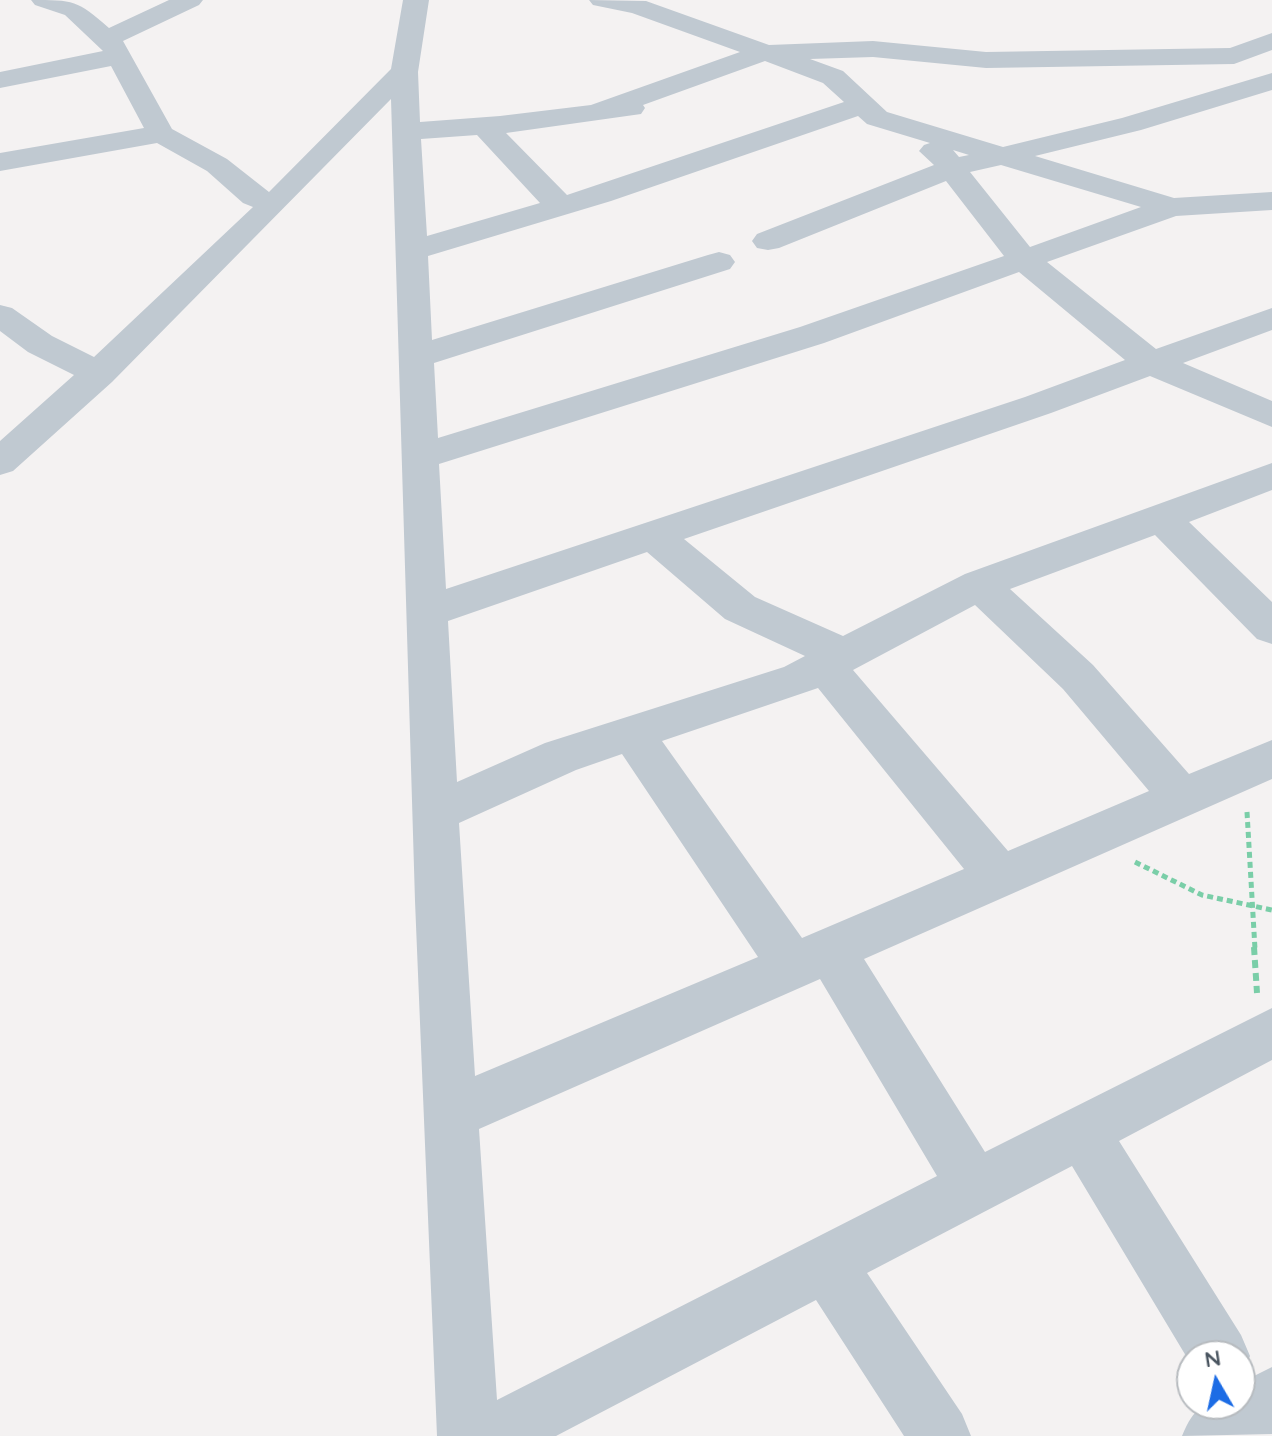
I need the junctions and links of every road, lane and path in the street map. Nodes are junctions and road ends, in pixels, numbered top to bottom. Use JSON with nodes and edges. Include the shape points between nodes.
{"nodes":[{"id":1,"x":44,"y":0,"type":"edge"},
{"id":2,"x":190,"y":0,"type":"edge"},
{"id":3,"x":416,"y":0,"type":"edge"},
{"id":4,"x":602,"y":0,"type":"edge"},
{"id":5,"x":1272,"y":41,"type":"edge"},
{"id":6,"x":112,"y":48,"type":"junction"},
{"id":7,"x":763,"y":53,"type":"junction"},
{"id":8,"x":986,"y":60,"type":"junction"},
{"id":9,"x":404,"y":72,"type":"junction"},
{"id":10,"x":0,"y":80,"type":"edge"},
{"id":11,"x":1272,"y":81,"type":"edge"},
{"id":12,"x":1072,"y":83,"type":"dead end"},
{"id":13,"x":693,"y":103,"type":"dead end"},
{"id":14,"x":601,"y":110,"type":"junction"},
{"id":15,"x":870,"y":112,"type":"junction"},
{"id":16,"x":484,"y":126,"type":"junction"},
{"id":17,"x":407,"y":131,"type":"junction"},
{"id":18,"x":161,"y":134,"type":"junction"},
{"id":19,"x":1001,"y":156,"type":"junction"},
{"id":20,"x":0,"y":162,"type":"edge"},
{"id":21,"x":952,"y":168,"type":"junction"},
{"id":22,"x":1272,"y":201,"type":"edge"},
{"id":23,"x":274,"y":204,"type":"junction"},
{"id":24,"x":561,"y":207,"type":"junction"},
{"id":25,"x":1172,"y":207,"type":"junction"},
{"id":26,"x":768,"y":241,"type":"dead end"},
{"id":27,"x":411,"y":251,"type":"junction"},
{"id":28,"x":1024,"y":260,"type":"junction"},
{"id":29,"x":719,"y":262,"type":"dead end"},
{"id":30,"x":0,"y":315,"type":"edge"},
{"id":31,"x":1272,"y":318,"type":"edge"},
{"id":32,"x":415,"y":357,"type":"junction"},
{"id":33,"x":1151,"y":363,"type":"junction"},
{"id":34,"x":100,"y":374,"type":"junction"},
{"id":35,"x":1272,"y":415,"type":"edge"},
{"id":36,"x":1272,"y":442,"type":"edge"},
{"id":37,"x":419,"y":457,"type":"junction"},
{"id":38,"x":0,"y":462,"type":"edge"},
{"id":39,"x":1272,"y":476,"type":"edge"},
{"id":40,"x":1161,"y":517,"type":"junction"},
{"id":41,"x":652,"y":535,"type":"junction"},
{"id":42,"x":979,"y":585,"type":"junction"},
{"id":43,"x":426,"y":612,"type":"junction"},
{"id":44,"x":1272,"y":628,"type":"edge"},
{"id":45,"x":834,"y":660,"type":"junction"},
{"id":46,"x":632,"y":733,"type":"junction"},
{"id":47,"x":1259,"y":765,"type":"edge"},
{"id":48,"x":1182,"y":798,"type":"junction"},
{"id":49,"x":435,"y":813,"type":"junction"},
{"id":50,"x":1088,"y":839,"type":"junction"},
{"id":51,"x":1000,"y":877,"type":"junction"},
{"id":52,"x":1250,"y":905,"type":"junction"},
{"id":53,"x":1272,"y":910,"type":"edge"},
{"id":54,"x":812,"y":958,"type":"junction"},
{"id":55,"x":1266,"y":1036,"type":"edge"},
{"id":56,"x":450,"y":1114,"type":"junction"},
{"id":57,"x":1083,"y":1133,"type":"junction"},
{"id":58,"x":975,"y":1188,"type":"junction"},
{"id":59,"x":827,"y":1265,"type":"junction"},
{"id":60,"x":1210,"y":1340,"type":"edge"},
{"id":61,"x":468,"y":1436,"type":"edge"},
{"id":62,"x":492,"y":1436,"type":"edge"},
{"id":63,"x":940,"y":1436,"type":"edge"}],
"edges":[{"from":1,"to":6,"type":"street","via":[[74,10]]},
{"from":2,"to":6,"type":"street"},
{"from":3,"to":9,"type":"street"},
{"from":4,"to":7,"type":"street","via":[[637,6]]},
{"from":5,"to":8,"type":"street","via":[[1234,56]]},
{"from":6,"to":10,"type":"street"},
{"from":6,"to":18,"type":"street"},
{"from":7,"to":8,"type":"street","via":[[873,49]]},
{"from":7,"to":14,"type":"street"},
{"from":7,"to":15,"type":"street","via":[[833,77]]},
{"from":8,"to":12,"type":"street"},
{"from":9,"to":17,"type":"street"},
{"from":9,"to":23,"type":"street"},
{"from":11,"to":19,"type":"street"},
{"from":13,"to":14,"type":"street"},
{"from":14,"to":16,"type":"street"},
{"from":15,"to":19,"type":"street"},
{"from":15,"to":21,"type":"street","via":[[942,156]]},
{"from":15,"to":24,"type":"street"},
{"from":16,"to":17,"type":"street"},
{"from":16,"to":24,"type":"street"},
{"from":17,"to":27,"type":"street"},
{"from":18,"to":20,"type":"street"},
{"from":18,"to":23,"type":"street","via":[[217,165],[254,197]]},
{"from":19,"to":21,"type":"street"},
{"from":19,"to":25,"type":"street"},
{"from":21,"to":26,"type":"street"},
{"from":21,"to":28,"type":"street"},
{"from":22,"to":25,"type":"street"},
{"from":23,"to":34,"type":"street"},
{"from":24,"to":27,"type":"street"},
{"from":25,"to":28,"type":"street"},
{"from":27,"to":32,"type":"street"},
{"from":28,"to":33,"type":"street"},
{"from":28,"to":37,"type":"street","via":[[812,335]]},
{"from":29,"to":32,"type":"street"},
{"from":30,"to":34,"type":"street","via":[[40,344]]},
{"from":31,"to":33,"type":"street"},
{"from":32,"to":37,"type":"street"},
{"from":33,"to":35,"type":"street"},
{"from":33,"to":36,"type":"street"},
{"from":33,"to":41,"type":"street"},
{"from":34,"to":38,"type":"street"},
{"from":37,"to":43,"type":"street"},
{"from":39,"to":40,"type":"street"},
{"from":40,"to":42,"type":"street"},
{"from":40,"to":44,"type":"street"},
{"from":41,"to":43,"type":"street"},
{"from":41,"to":45,"type":"street","via":[[740,608]]},
{"from":42,"to":45,"type":"street"},
{"from":42,"to":48,"type":"street","via":[[1078,677]]},
{"from":43,"to":49,"type":"street"},
{"from":45,"to":46,"type":"street","via":[[798,679]]},
{"from":45,"to":51,"type":"street"},
{"from":46,"to":49,"type":"street","via":[[561,756]]},
{"from":46,"to":54,"type":"street"},
{"from":47,"to":48,"type":"street"},
{"from":47,"to":52,"type":"path"},
{"from":48,"to":50,"type":"street"},
{"from":49,"to":56,"type":"street"},
{"from":50,"to":51,"type":"street"},
{"from":50,"to":52,"type":"path","via":[[1202,895]]},
{"from":51,"to":54,"type":"street"},
{"from":52,"to":53,"type":"path"},
{"from":52,"to":55,"type":"path"},
{"from":54,"to":56,"type":"street"},
{"from":54,"to":58,"type":"street"},
{"from":55,"to":57,"type":"street"},
{"from":56,"to":61,"type":"street"},
{"from":57,"to":58,"type":"street"},
{"from":57,"to":60,"type":"street"},
{"from":58,"to":59,"type":"street"},
{"from":59,"to":62,"type":"street"},
{"from":59,"to":63,"type":"street"}]}
